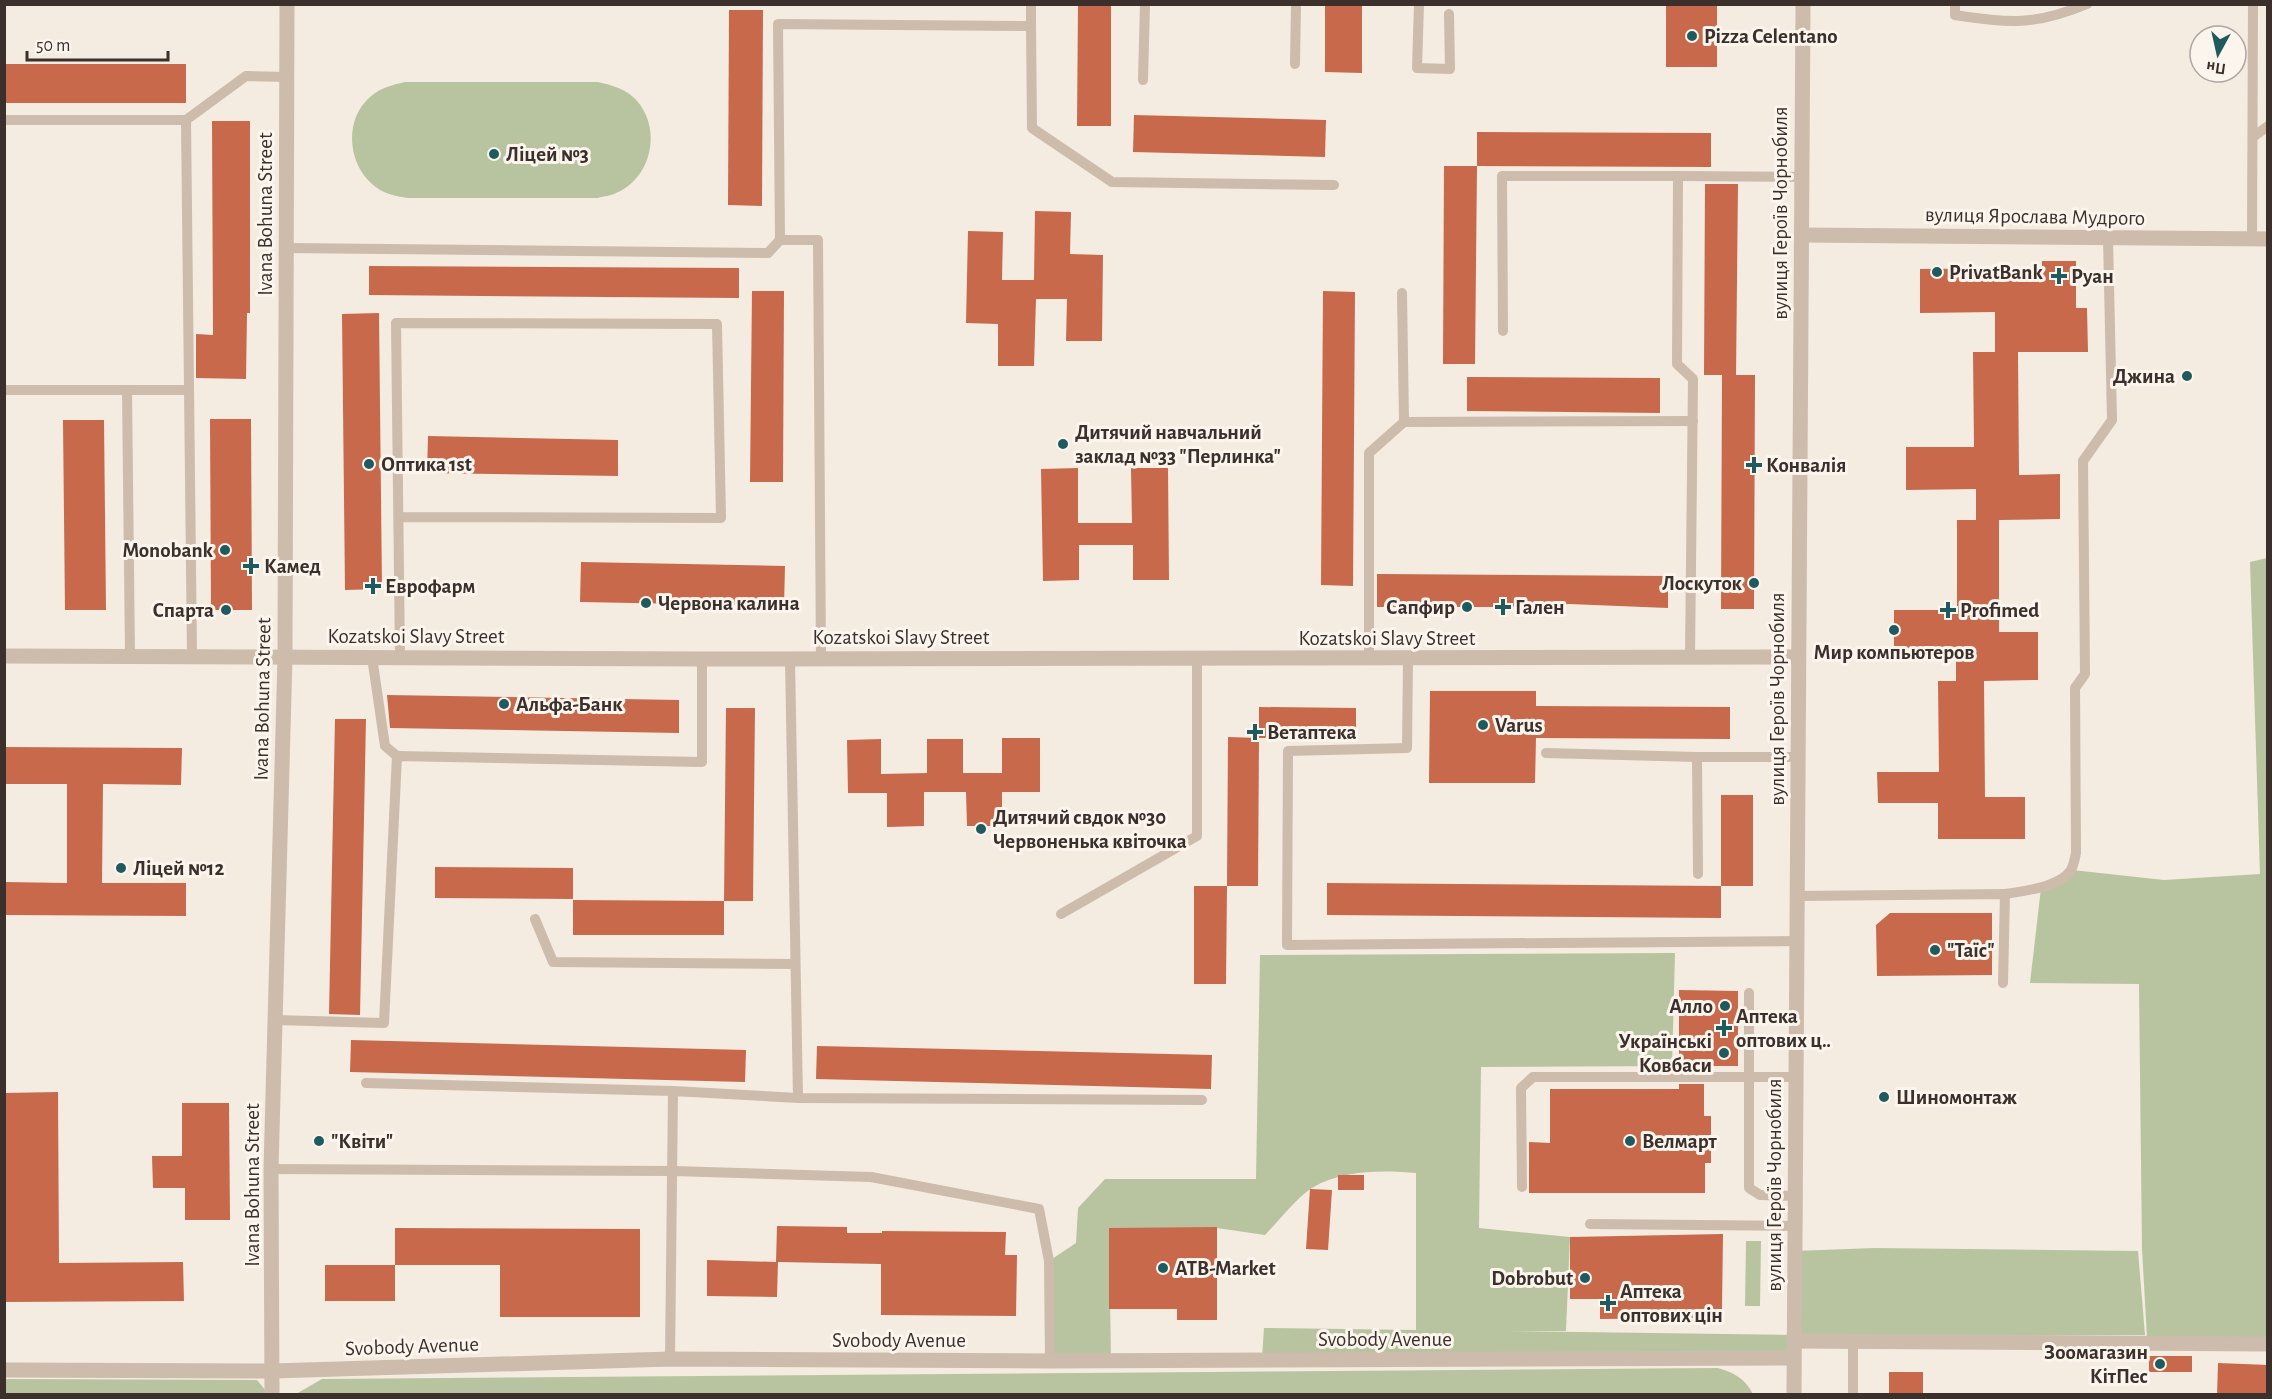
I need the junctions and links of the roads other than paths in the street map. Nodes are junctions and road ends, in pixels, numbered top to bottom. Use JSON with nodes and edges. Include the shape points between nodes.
{"nodes":[{"id":1,"x":287,"y":4,"type":"edge"},
{"id":2,"x":1031,"y":4,"type":"edge"},
{"id":3,"x":1144,"y":4,"type":"edge"},
{"id":4,"x":1296,"y":4,"type":"edge"},
{"id":5,"x":1419,"y":4,"type":"edge"},
{"id":6,"x":1803,"y":4,"type":"edge"},
{"id":7,"x":1955,"y":4,"type":"edge"},
{"id":8,"x":2087,"y":4,"type":"edge"},
{"id":9,"x":2253,"y":4,"type":"edge"},
{"id":10,"x":1449,"y":14,"type":"dead end"},
{"id":11,"x":1031,"y":26,"type":"junction"},
{"id":12,"x":1295,"y":64,"type":"dead end"},
{"id":13,"x":287,"y":77,"type":"junction"},
{"id":14,"x":1143,"y":80,"type":"dead end"},
{"id":15,"x":4,"y":120,"type":"edge"},
{"id":16,"x":186,"y":120,"type":"junction"},
{"id":17,"x":2268,"y":126,"type":"edge"},
{"id":18,"x":2253,"y":137,"type":"junction"},
{"id":19,"x":1678,"y":176,"type":"junction"},
{"id":20,"x":1802,"y":177,"type":"junction"},
{"id":21,"x":1334,"y":185,"type":"dead end"},
{"id":22,"x":1801,"y":235,"type":"junction"},
{"id":23,"x":2108,"y":238,"type":"junction"},
{"id":24,"x":2260,"y":239,"type":"edge"},
{"id":25,"x":780,"y":240,"type":"junction"},
{"id":26,"x":286,"y":248,"type":"junction"},
{"id":27,"x":1402,"y":293,"type":"dead end"},
{"id":28,"x":1503,"y":331,"type":"dead end"},
{"id":29,"x":4,"y":390,"type":"edge"},
{"id":30,"x":128,"y":390,"type":"junction"},
{"id":31,"x":189,"y":390,"type":"junction"},
{"id":32,"x":1693,"y":421,"type":"junction"},
{"id":33,"x":1404,"y":422,"type":"junction"},
{"id":34,"x":399,"y":517,"type":"junction"},
{"id":35,"x":4,"y":656,"type":"edge"},
{"id":36,"x":130,"y":656,"type":"junction"},
{"id":37,"x":192,"y":656,"type":"junction"},
{"id":38,"x":285,"y":657,"type":"junction"},
{"id":39,"x":372,"y":657,"type":"junction"},
{"id":40,"x":400,"y":657,"type":"junction"},
{"id":41,"x":1798,"y":657,"type":"junction"},
{"id":42,"x":821,"y":658,"type":"junction"},
{"id":43,"x":1197,"y":658,"type":"junction"},
{"id":44,"x":1690,"y":658,"type":"junction"},
{"id":45,"x":702,"y":659,"type":"junction"},
{"id":46,"x":790,"y":659,"type":"junction"},
{"id":47,"x":1369,"y":659,"type":"junction"},
{"id":48,"x":1408,"y":659,"type":"junction"},
{"id":49,"x":1546,"y":753,"type":"dead end"},
{"id":50,"x":397,"y":756,"type":"junction"},
{"id":51,"x":1696,"y":757,"type":"junction"},
{"id":52,"x":1798,"y":757,"type":"junction"},
{"id":53,"x":1698,"y":874,"type":"dead end"},
{"id":54,"x":2005,"y":894,"type":"junction"},
{"id":55,"x":1797,"y":896,"type":"junction"},
{"id":56,"x":1061,"y":914,"type":"dead end"},
{"id":57,"x":535,"y":919,"type":"dead end"},
{"id":58,"x":1796,"y":941,"type":"junction"},
{"id":59,"x":794,"y":964,"type":"junction"},
{"id":60,"x":2003,"y":983,"type":"dead end"},
{"id":61,"x":1749,"y":993,"type":"dead end"},
{"id":62,"x":275,"y":1020,"type":"junction"},
{"id":63,"x":1796,"y":1077,"type":"junction"},
{"id":64,"x":366,"y":1083,"type":"dead end"},
{"id":65,"x":673,"y":1090,"type":"junction"},
{"id":66,"x":798,"y":1098,"type":"junction"},
{"id":67,"x":1202,"y":1100,"type":"dead end"},
{"id":68,"x":272,"y":1169,"type":"junction"},
{"id":69,"x":673,"y":1171,"type":"junction"},
{"id":70,"x":1522,"y":1188,"type":"dead end"},
{"id":71,"x":1795,"y":1196,"type":"junction"},
{"id":72,"x":1590,"y":1224,"type":"dead end"},
{"id":73,"x":1795,"y":1226,"type":"junction"},
{"id":74,"x":1853,"y":1340,"type":"junction"},
{"id":75,"x":1794,"y":1341,"type":"junction"},
{"id":76,"x":2268,"y":1344,"type":"edge"},
{"id":77,"x":1793,"y":1358,"type":"junction"},
{"id":78,"x":670,"y":1359,"type":"junction"},
{"id":79,"x":1050,"y":1361,"type":"junction"},
{"id":80,"x":4,"y":1370,"type":"edge"},
{"id":81,"x":272,"y":1371,"type":"junction"},
{"id":82,"x":272,"y":1395,"type":"edge"},
{"id":83,"x":1794,"y":1395,"type":"edge"},
{"id":84,"x":1852,"y":1395,"type":"edge"}],
"edges":[{"from":1,"to":13,"type":"street","name":"Ivana Bohuna Street"},
{"from":2,"to":11,"type":"lane"},
{"from":3,"to":14,"type":"lane"},
{"from":4,"to":12,"type":"lane"},
{"from":5,"to":10,"type":"lane","via":[[1418,68],[1450,69]]},
{"from":6,"to":20,"type":"street","name":"вулиця Героїв Чорнобиля"},
{"from":7,"to":8,"type":"lane","via":[[1955,15],[2025,22],[2058,16]]},
{"from":9,"to":18,"type":"lane"},
{"from":11,"to":21,"type":"lane","via":[[1032,128],[1112,182]]},
{"from":11,"to":25,"type":"lane","via":[[778,24]]},
{"from":13,"to":16,"type":"lane","via":[[246,76]]},
{"from":13,"to":26,"type":"street","name":"Ivana Bohuna Street"},
{"from":15,"to":16,"type":"lane"},
{"from":16,"to":31,"type":"lane"},
{"from":17,"to":18,"type":"lane"},
{"from":18,"to":24,"type":"lane"},
{"from":19,"to":20,"type":"lane"},
{"from":19,"to":28,"type":"lane","via":[[1502,176]]},
{"from":19,"to":32,"type":"lane","via":[[1677,364],[1693,379]]},
{"from":20,"to":22,"type":"street","name":"вулиця Героїв Чорнобиля"},
{"from":22,"to":23,"type":"street","name":"вулиця Ярослава Мудрого"},
{"from":22,"to":41,"type":"street","name":"вулиця Героїв Чорнобиля"},
{"from":23,"to":24,"type":"street","name":"вулиця Ярослава Мудрого"},
{"from":23,"to":54,"type":"lane","via":[[2112,420],[2083,461],[2085,674],[2075,688],[2076,853],[2072,870],[2061,878],[2041,888]]},
{"from":25,"to":26,"type":"lane","via":[[768,253]]},
{"from":25,"to":42,"type":"lane","via":[[818,240]]},
{"from":26,"to":38,"type":"street","name":"Ivana Bohuna Street"},
{"from":27,"to":33,"type":"lane"},
{"from":29,"to":30,"type":"lane"},
{"from":30,"to":31,"type":"lane"},
{"from":30,"to":36,"type":"lane"},
{"from":31,"to":37,"type":"lane"},
{"from":32,"to":33,"type":"lane"},
{"from":32,"to":44,"type":"lane"},
{"from":33,"to":47,"type":"lane","via":[[1369,453]]},
{"from":34,"to":34,"type":"lane","via":[[396,323],[717,324],[721,518]]},
{"from":34,"to":40,"type":"lane"},
{"from":35,"to":36,"type":"street","name":"Kozatskoi Slavy Street"},
{"from":36,"to":37,"type":"street","name":"Kozatskoi Slavy Street"},
{"from":37,"to":38,"type":"street","name":"Kozatskoi Slavy Street"},
{"from":38,"to":39,"type":"street","name":"Kozatskoi Slavy Street"},
{"from":38,"to":62,"type":"street","name":"Ivana Bohuna Street"},
{"from":39,"to":40,"type":"street","name":"Kozatskoi Slavy Street"},
{"from":39,"to":50,"type":"lane","via":[[385,746]]},
{"from":40,"to":45,"type":"street","name":"Kozatskoi Slavy Street"},
{"from":41,"to":44,"type":"street","name":"Kozatskoi Slavy Street"},
{"from":41,"to":52,"type":"street","name":"вулиця Героїв Чорнобиля"},
{"from":42,"to":43,"type":"street","name":"Kozatskoi Slavy Street"},
{"from":42,"to":46,"type":"street","name":"Kozatskoi Slavy Street"},
{"from":43,"to":47,"type":"street","name":"Kozatskoi Slavy Street"},
{"from":43,"to":56,"type":"lane","via":[[1197,836]]},
{"from":44,"to":48,"type":"street","name":"Kozatskoi Slavy Street"},
{"from":45,"to":46,"type":"street","name":"Kozatskoi Slavy Street"},
{"from":45,"to":50,"type":"lane","via":[[702,762]]},
{"from":46,"to":59,"type":"lane"},
{"from":47,"to":48,"type":"street","name":"Kozatskoi Slavy Street"},
{"from":48,"to":58,"type":"lane","via":[[1407,748],[1288,751],[1287,945]]},
{"from":49,"to":51,"type":"lane"},
{"from":50,"to":62,"type":"lane","via":[[384,1023]]},
{"from":51,"to":52,"type":"lane"},
{"from":51,"to":53,"type":"lane"},
{"from":52,"to":55,"type":"street","name":"вулиця Героїв Чорнобиля"},
{"from":54,"to":55,"type":"lane"},
{"from":54,"to":60,"type":"lane"},
{"from":55,"to":58,"type":"street","name":"вулиця Героїв Чорнобиля"},
{"from":57,"to":59,"type":"lane","via":[[553,962]]},
{"from":58,"to":63,"type":"street","name":"вулиця Героїв Чорнобиля"},
{"from":59,"to":66,"type":"lane"},
{"from":61,"to":71,"type":"lane","via":[[1749,1188],[1760,1195]]},
{"from":62,"to":68,"type":"street","name":"Ivana Bohuna Street"},
{"from":63,"to":70,"type":"lane","via":[[1533,1077],[1521,1088]]},
{"from":63,"to":71,"type":"street","name":"вулиця Героїв Чорнобиля"},
{"from":64,"to":65,"type":"lane"},
{"from":65,"to":66,"type":"lane"},
{"from":65,"to":69,"type":"lane"},
{"from":66,"to":67,"type":"lane"},
{"from":68,"to":69,"type":"lane"},
{"from":68,"to":81,"type":"street","name":"Ivana Bohuna Street"},
{"from":69,"to":78,"type":"lane"},
{"from":69,"to":79,"type":"lane","via":[[871,1177],[1039,1209],[1049,1261]]},
{"from":71,"to":73,"type":"street","name":"вулиця Героїв Чорнобиля"},
{"from":72,"to":73,"type":"lane"},
{"from":73,"to":75,"type":"street","name":"вулиця Героїв Чорнобиля"},
{"from":74,"to":75,"type":"street"},
{"from":74,"to":76,"type":"street"},
{"from":74,"to":84,"type":"lane"},
{"from":75,"to":77,"type":"street","name":"вулиця Героїв Чорнобиля"},
{"from":77,"to":79,"type":"street","name":"Svobody Avenue"},
{"from":77,"to":83,"type":"street","name":"вулиця Героїв Чорнобиля"},
{"from":78,"to":79,"type":"street","name":"Svobody Avenue"},
{"from":78,"to":81,"type":"street","name":"Svobody Avenue"},
{"from":80,"to":81,"type":"street","name":"Svobody Avenue"},
{"from":81,"to":82,"type":"street","name":"Ivana Bohuna Street"}]}
